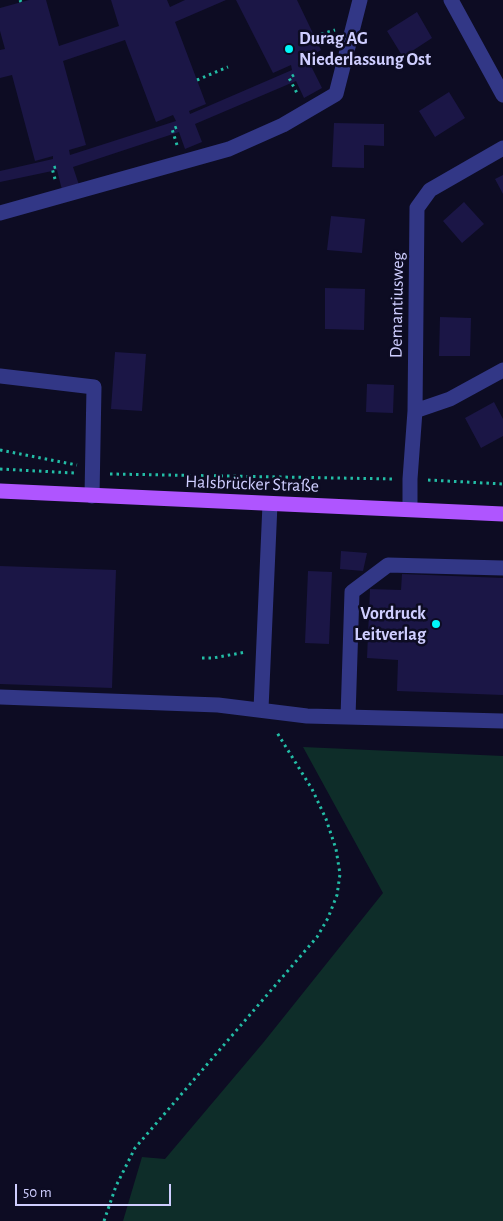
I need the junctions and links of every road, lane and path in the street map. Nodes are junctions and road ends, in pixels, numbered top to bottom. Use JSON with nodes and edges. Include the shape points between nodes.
{"nodes":[{"id":1,"x":360,"y":0,"type":"edge"},
{"id":2,"x":451,"y":0,"type":"edge"},
{"id":3,"x":228,"y":67,"type":"dead end"},
{"id":4,"x":294,"y":75,"type":"dead end"},
{"id":5,"x":197,"y":80,"type":"dead end"},
{"id":6,"x":503,"y":95,"type":"edge"},
{"id":7,"x":306,"y":111,"type":"junction"},
{"id":8,"x":503,"y":148,"type":"edge"},
{"id":9,"x":0,"y":213,"type":"edge"},
{"id":10,"x":503,"y":370,"type":"edge"},
{"id":11,"x":0,"y":376,"type":"edge"},
{"id":12,"x":415,"y":411,"type":"junction"},
{"id":13,"x":0,"y":450,"type":"edge"},
{"id":14,"x":0,"y":469,"type":"edge"},
{"id":15,"x":92,"y":474,"type":"junction"},
{"id":16,"x":410,"y":479,"type":"junction"},
{"id":17,"x":503,"y":484,"type":"edge"},
{"id":18,"x":0,"y":492,"type":"edge"},
{"id":19,"x":92,"y":496,"type":"junction"},
{"id":20,"x":270,"y":504,"type":"junction"},
{"id":21,"x":410,"y":509,"type":"junction"},
{"id":22,"x":503,"y":514,"type":"edge"},
{"id":23,"x":503,"y":568,"type":"edge"},
{"id":24,"x":264,"y":648,"type":"junction"},
{"id":25,"x":202,"y":658,"type":"dead end"},
{"id":26,"x":0,"y":697,"type":"edge"},
{"id":27,"x":262,"y":710,"type":"junction"},
{"id":28,"x":348,"y":717,"type":"junction"},
{"id":29,"x":503,"y":721,"type":"edge"},
{"id":30,"x":104,"y":1221,"type":"edge"}],
"edges":[{"from":1,"to":7,"type":"street","via":[[336,94]]},
{"from":2,"to":6,"type":"street"},
{"from":3,"to":5,"type":"path"},
{"from":4,"to":7,"type":"path","via":[[289,78]]},
{"from":7,"to":9,"type":"street","via":[[229,149]]},
{"from":8,"to":12,"type":"street","name":"Demantiusweg","via":[[430,190],[417,208]]},
{"from":10,"to":12,"type":"street","via":[[450,400]]},
{"from":11,"to":15,"type":"street","via":[[94,387]]},
{"from":12,"to":16,"type":"street","name":"Demantiusweg"},
{"from":13,"to":15,"type":"path","via":[[75,465]]},
{"from":14,"to":15,"type":"path"},
{"from":15,"to":16,"type":"path"},
{"from":15,"to":19,"type":"street"},
{"from":16,"to":17,"type":"path"},
{"from":16,"to":21,"type":"street","name":"Demantiusweg"},
{"from":18,"to":19,"type":"main road","name":"Halsbrücker Straße"},
{"from":19,"to":20,"type":"main road","name":"Halsbrücker Straße"},
{"from":20,"to":21,"type":"main road","name":"Halsbrücker Straße"},
{"from":20,"to":24,"type":"street"},
{"from":21,"to":22,"type":"main road","name":"Halsbrücker Straße"},
{"from":23,"to":28,"type":"street","via":[[388,564],[352,592]]},
{"from":24,"to":25,"type":"path"},
{"from":24,"to":27,"type":"street"},
{"from":26,"to":27,"type":"street","via":[[218,705]]},
{"from":27,"to":28,"type":"street"},
{"from":27,"to":30,"type":"path","via":[[326,819],[340,874],[337,895],[317,938],[135,1148],[116,1186]]},
{"from":28,"to":29,"type":"street"}]}
